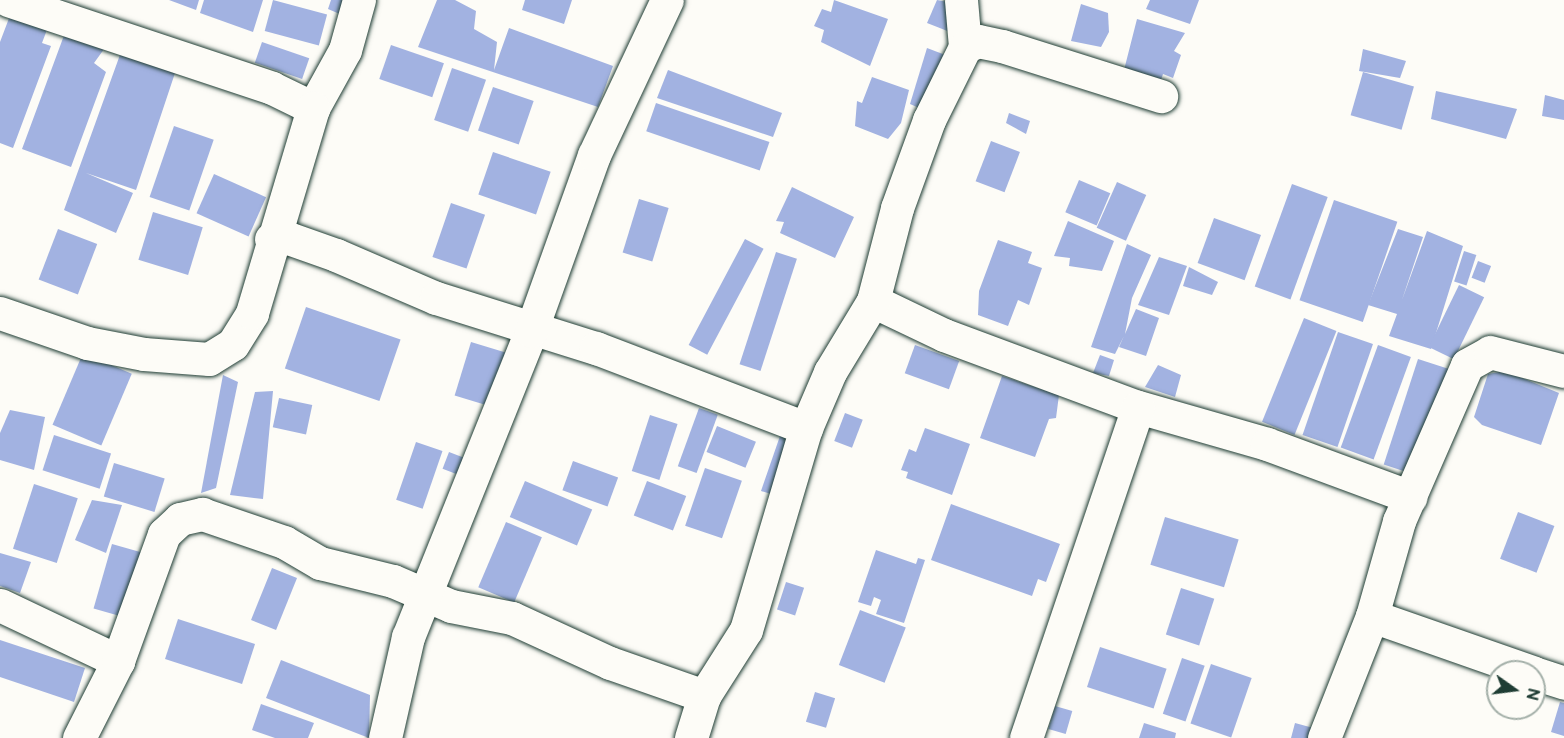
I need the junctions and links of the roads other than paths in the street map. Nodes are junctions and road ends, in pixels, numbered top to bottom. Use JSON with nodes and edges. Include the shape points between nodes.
{"nodes":[{"id":1,"x":359,"y":0,"type":"edge"},
{"id":2,"x":667,"y":0,"type":"edge"},
{"id":3,"x":961,"y":0,"type":"edge"},
{"id":4,"x":24,"y":3,"type":"edge"},
{"id":5,"x":964,"y":47,"type":"junction"},
{"id":6,"x":1161,"y":96,"type":"dead end"},
{"id":7,"x":313,"y":108,"type":"junction"},
{"id":8,"x":271,"y":239,"type":"junction"},
{"id":9,"x":873,"y":301,"type":"junction"},
{"id":10,"x":0,"y":313,"type":"edge"},
{"id":11,"x":531,"y":331,"type":"junction"},
{"id":12,"x":1564,"y":372,"type":"edge"},
{"id":13,"x":1138,"y":407,"type":"junction"},
{"id":14,"x":806,"y":428,"type":"junction"},
{"id":15,"x":1410,"y":497,"type":"junction"},
{"id":16,"x":427,"y":596,"type":"junction"},
{"id":17,"x":0,"y":605,"type":"edge"},
{"id":18,"x":1372,"y":616,"type":"junction"},
{"id":19,"x":1498,"y":660,"type":"edge"},
{"id":20,"x":118,"y":661,"type":"junction"},
{"id":21,"x":1546,"y":677,"type":"edge"},
{"id":22,"x":1564,"y":683,"type":"edge"},
{"id":23,"x":704,"y":696,"type":"junction"},
{"id":24,"x":79,"y":738,"type":"edge"},
{"id":25,"x":385,"y":738,"type":"edge"},
{"id":26,"x":691,"y":738,"type":"edge"},
{"id":27,"x":1026,"y":738,"type":"edge"},
{"id":28,"x":1324,"y":738,"type":"edge"}],
"edges":[{"from":1,"to":7,"type":"street","via":[[345,51]]},
{"from":2,"to":11,"type":"street","via":[[594,155]]},
{"from":3,"to":5,"type":"street"},
{"from":4,"to":7,"type":"street","via":[[197,62]]},
{"from":5,"to":6,"type":"street","via":[[978,41],[1002,46]]},
{"from":5,"to":9,"type":"street","via":[[921,142]]},
{"from":7,"to":8,"type":"street"},
{"from":8,"to":10,"type":"street","via":[[252,313],[233,344],[209,359],[87,343]]},
{"from":8,"to":11,"type":"street","via":[[288,238]]},
{"from":9,"to":13,"type":"street","via":[[944,335]]},
{"from":9,"to":14,"type":"street","via":[[830,372]]},
{"from":11,"to":14,"type":"street","via":[[596,348]]},
{"from":11,"to":16,"type":"street"},
{"from":12,"to":15,"type":"street","via":[[1490,352],[1476,357],[1467,365]]},
{"from":13,"to":15,"type":"street","via":[[1267,444]]},
{"from":13,"to":27,"type":"street"},
{"from":14,"to":23,"type":"street","via":[[746,630]]},
{"from":15,"to":18,"type":"street"},
{"from":16,"to":20,"type":"street","via":[[393,580],[320,563],[284,542],[202,514],[180,519],[164,534]]},
{"from":16,"to":23,"type":"street","via":[[512,618],[610,663]]},
{"from":16,"to":25,"type":"street","via":[[408,637]]},
{"from":17,"to":20,"type":"street"},
{"from":18,"to":19,"type":"street"},
{"from":18,"to":28,"type":"street"},
{"from":20,"to":24,"type":"street"},
{"from":21,"to":22,"type":"street"},
{"from":23,"to":26,"type":"street"}]}
